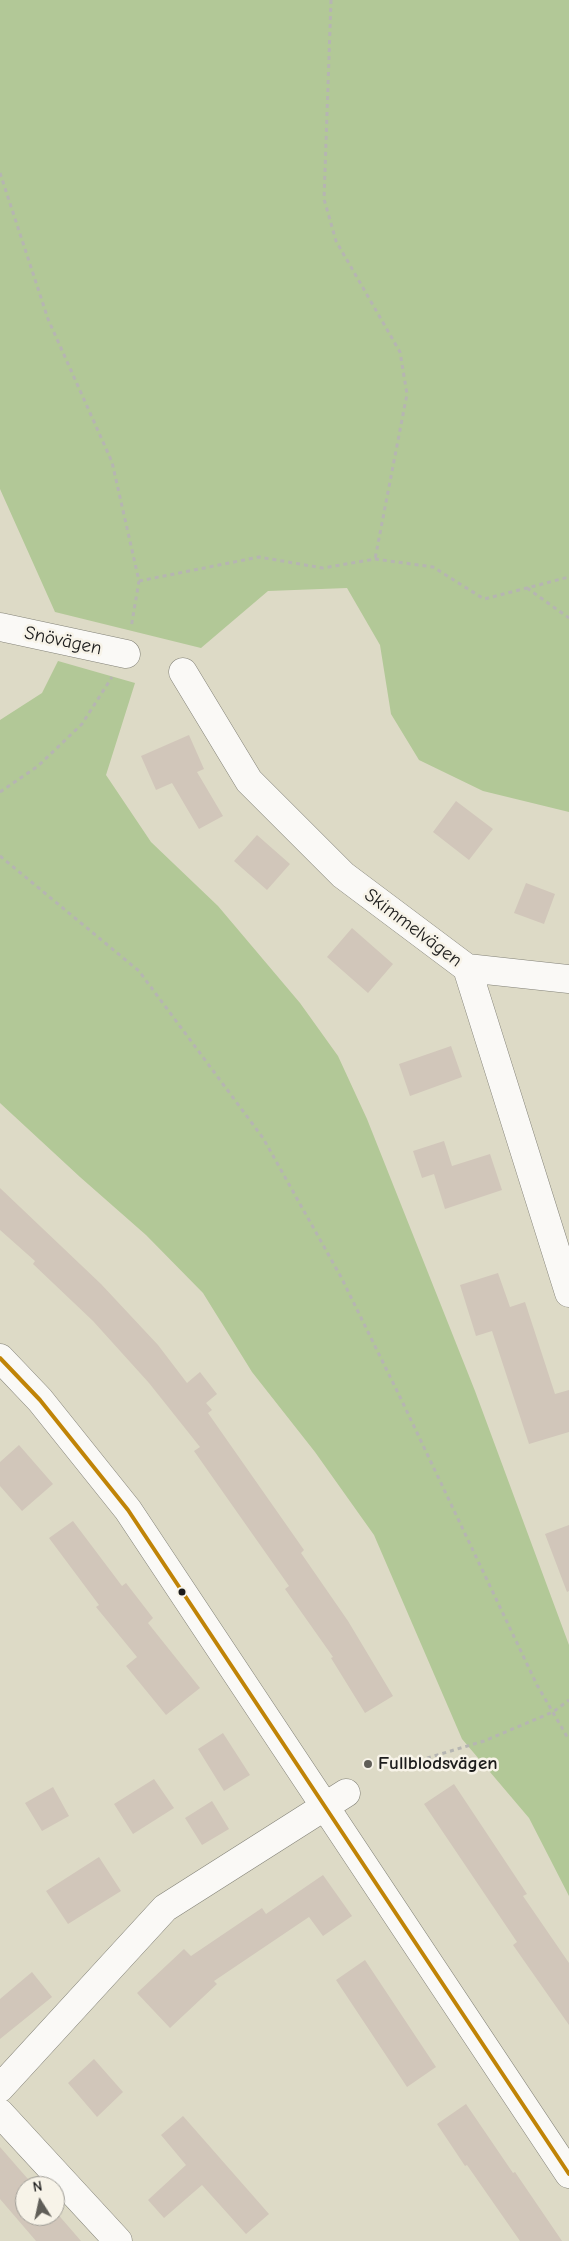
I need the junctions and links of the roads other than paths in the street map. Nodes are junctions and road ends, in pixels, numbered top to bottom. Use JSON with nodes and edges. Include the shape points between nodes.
{"nodes":[{"id":1,"x":0,"y":627,"type":"edge"},
{"id":2,"x":126,"y":654,"type":"road end"},
{"id":3,"x":183,"y":672,"type":"dead end"},
{"id":4,"x":467,"y":968,"type":"junction"},
{"id":5,"x":569,"y":979,"type":"edge"},
{"id":6,"x":569,"y":1293,"type":"edge"},
{"id":7,"x":0,"y":1358,"type":"edge"},
{"id":8,"x":335,"y":1800,"type":"junction"},
{"id":9,"x":0,"y":2088,"type":"edge"},
{"id":10,"x":0,"y":2113,"type":"edge"},
{"id":11,"x":569,"y":2174,"type":"edge"},
{"id":12,"x":118,"y":2241,"type":"edge"}],
"edges":[{"from":1,"to":2,"type":"street","name":"Snövägen"},
{"from":3,"to":4,"type":"street","name":"Skimmelvägen","via":[[249,781],[343,875]]},
{"from":4,"to":5,"type":"street"},
{"from":4,"to":6,"type":"street","name":"Skimmelvägen"},
{"from":7,"to":8,"type":"street","via":[[40,1400],[128,1510]]},
{"from":8,"to":9,"type":"street","via":[[165,1908]]},
{"from":8,"to":11,"type":"street"},
{"from":10,"to":12,"type":"street"}]}
